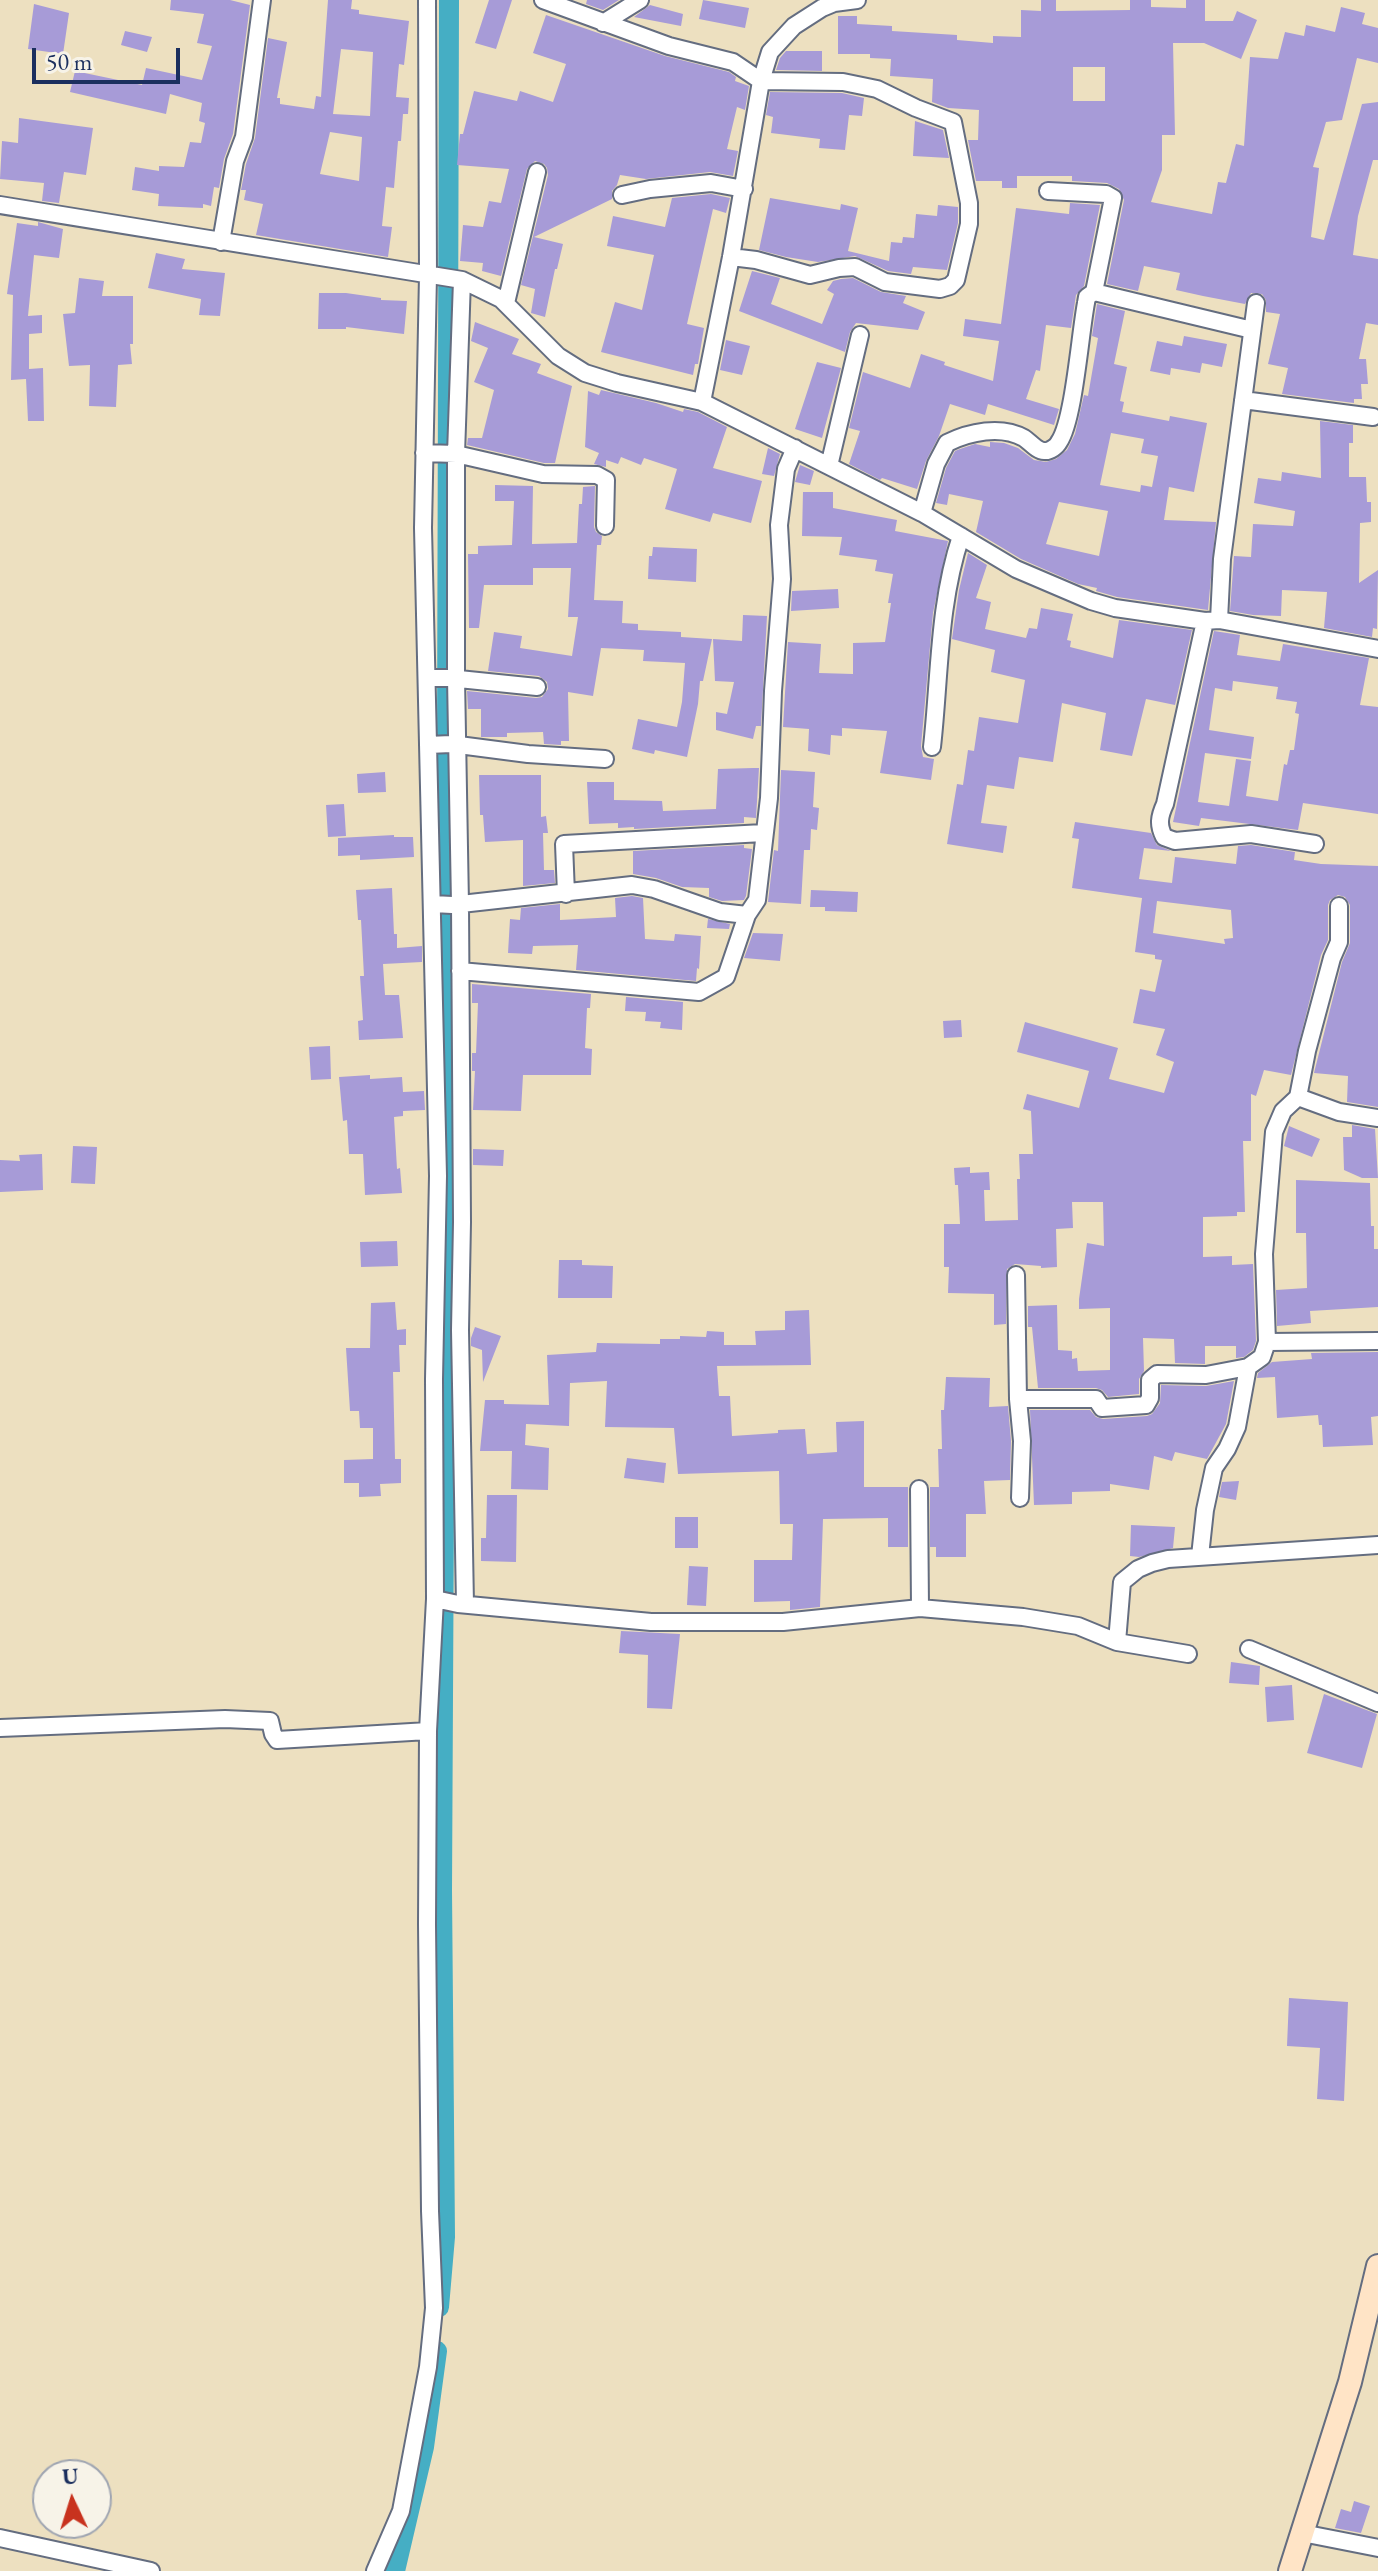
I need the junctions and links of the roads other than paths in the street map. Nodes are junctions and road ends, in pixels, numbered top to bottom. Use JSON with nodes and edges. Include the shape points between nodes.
{"nodes":[{"id":1,"x":262,"y":0,"type":"edge"},
{"id":2,"x":427,"y":0,"type":"edge"},
{"id":3,"x":543,"y":0,"type":"edge"},
{"id":4,"x":640,"y":0,"type":"edge"},
{"id":5,"x":857,"y":0,"type":"edge"},
{"id":6,"x":603,"y":23,"type":"junction"},
{"id":7,"x":761,"y":81,"type":"junction"},
{"id":8,"x":537,"y":172,"type":"dead end"},
{"id":9,"x":744,"y":189,"type":"junction"},
{"id":10,"x":1048,"y":191,"type":"dead end"},
{"id":11,"x":622,"y":195,"type":"dead end"},
{"id":12,"x":0,"y":205,"type":"edge"},
{"id":13,"x":221,"y":242,"type":"junction"},
{"id":14,"x":731,"y":257,"type":"junction"},
{"id":15,"x":446,"y":278,"type":"junction"},
{"id":16,"x":1094,"y":292,"type":"junction"},
{"id":17,"x":506,"y":303,"type":"junction"},
{"id":18,"x":1256,"y":303,"type":"dead end"},
{"id":19,"x":1252,"y":330,"type":"junction"},
{"id":20,"x":860,"y":335,"type":"dead end"},
{"id":21,"x":1243,"y":400,"type":"junction"},
{"id":22,"x":702,"y":402,"type":"junction"},
{"id":23,"x":1373,"y":417,"type":"dead end"},
{"id":24,"x":795,"y":448,"type":"junction"},
{"id":25,"x":442,"y":454,"type":"junction"},
{"id":26,"x":829,"y":466,"type":"junction"},
{"id":27,"x":922,"y":513,"type":"junction"},
{"id":28,"x":605,"y":526,"type":"dead end"},
{"id":29,"x":961,"y":536,"type":"junction"},
{"id":30,"x":1212,"y":621,"type":"junction"},
{"id":31,"x":1378,"y":649,"type":"edge"},
{"id":32,"x":442,"y":678,"type":"junction"},
{"id":33,"x":537,"y":687,"type":"dead end"},
{"id":34,"x":443,"y":745,"type":"junction"},
{"id":35,"x":932,"y":747,"type":"dead end"},
{"id":36,"x":605,"y":759,"type":"dead end"},
{"id":37,"x":763,"y":833,"type":"junction"},
{"id":38,"x":1315,"y":844,"type":"dead end"},
{"id":39,"x":566,"y":894,"type":"junction"},
{"id":40,"x":446,"y":904,"type":"junction"},
{"id":41,"x":1339,"y":906,"type":"dead end"},
{"id":42,"x":747,"y":915,"type":"junction"},
{"id":43,"x":460,"y":971,"type":"junction"},
{"id":44,"x":1298,"y":1097,"type":"junction"},
{"id":45,"x":1378,"y":1118,"type":"edge"},
{"id":46,"x":1016,"y":1275,"type":"dead end"},
{"id":47,"x":1378,"y":1341,"type":"edge"},
{"id":48,"x":1267,"y":1342,"type":"junction"},
{"id":49,"x":1248,"y":1367,"type":"junction"},
{"id":50,"x":1018,"y":1399,"type":"junction"},
{"id":51,"x":919,"y":1489,"type":"dead end"},
{"id":52,"x":1020,"y":1498,"type":"dead end"},
{"id":53,"x":1378,"y":1545,"type":"edge"},
{"id":54,"x":1200,"y":1556,"type":"junction"},
{"id":55,"x":450,"y":1602,"type":"junction"},
{"id":56,"x":920,"y":1608,"type":"junction"},
{"id":57,"x":1117,"y":1642,"type":"junction"},
{"id":58,"x":1249,"y":1649,"type":"dead end"},
{"id":59,"x":1188,"y":1654,"type":"dead end"},
{"id":60,"x":1378,"y":1703,"type":"edge"},
{"id":61,"x":0,"y":1728,"type":"edge"},
{"id":62,"x":428,"y":1731,"type":"junction"},
{"id":63,"x":1378,"y":2266,"type":"edge"},
{"id":64,"x":1302,"y":2533,"type":"junction"},
{"id":65,"x":0,"y":2538,"type":"edge"},
{"id":66,"x":1378,"y":2548,"type":"edge"},
{"id":67,"x":151,"y":2571,"type":"edge"},
{"id":68,"x":375,"y":2571,"type":"edge"},
{"id":69,"x":1290,"y":2571,"type":"edge"}],
"edges":[{"from":1,"to":13,"type":"street","via":[[244,137]]},
{"from":2,"to":15,"type":"street"},
{"from":3,"to":6,"type":"street"},
{"from":4,"to":6,"type":"street"},
{"from":5,"to":7,"type":"street","via":[[822,8],[794,26],[770,52]]},
{"from":6,"to":7,"type":"street","via":[[733,62]]},
{"from":7,"to":9,"type":"street"},
{"from":7,"to":14,"type":"street","via":[[843,82],[877,89],[953,122],[969,224],[956,280],[940,289],[885,282],[855,267],[810,275]]},
{"from":8,"to":17,"type":"street"},
{"from":9,"to":11,"type":"street","via":[[711,183]]},
{"from":9,"to":14,"type":"street"},
{"from":10,"to":16,"type":"street","via":[[1113,198]]},
{"from":12,"to":13,"type":"street"},
{"from":13,"to":15,"type":"street"},
{"from":14,"to":22,"type":"street"},
{"from":15,"to":17,"type":"street"},
{"from":15,"to":25,"type":"street"},
{"from":15,"to":25,"type":"street"},
{"from":16,"to":19,"type":"street"},
{"from":16,"to":27,"type":"street","via":[[1087,297],[1069,415],[1057,445],[1043,451],[1002,431],[947,443]]},
{"from":17,"to":22,"type":"street","via":[[558,356],[585,373]]},
{"from":18,"to":19,"type":"street"},
{"from":19,"to":21,"type":"street"},
{"from":20,"to":26,"type":"street"},
{"from":21,"to":23,"type":"street"},
{"from":21,"to":30,"type":"street"},
{"from":22,"to":24,"type":"street"},
{"from":24,"to":26,"type":"street"},
{"from":24,"to":37,"type":"street","via":[[786,469],[779,525],[782,579]]},
{"from":25,"to":28,"type":"street","via":[[543,474],[597,475],[606,480]]},
{"from":25,"to":32,"type":"street"},
{"from":25,"to":32,"type":"street","via":[[423,528]]},
{"from":26,"to":27,"type":"street"},
{"from":27,"to":29,"type":"street"},
{"from":29,"to":30,"type":"street","via":[[1016,569],[1091,601]]},
{"from":29,"to":35,"type":"street","via":[[941,619]]},
{"from":30,"to":31,"type":"street"},
{"from":30,"to":38,"type":"street","via":[[1159,827],[1164,837],[1175,841],[1251,834]]},
{"from":32,"to":33,"type":"street"},
{"from":32,"to":34,"type":"street"},
{"from":32,"to":34,"type":"street"},
{"from":34,"to":36,"type":"street"},
{"from":34,"to":40,"type":"street"},
{"from":34,"to":40,"type":"street"},
{"from":37,"to":39,"type":"street","via":[[564,844]]},
{"from":37,"to":42,"type":"street","via":[[757,900]]},
{"from":39,"to":40,"type":"street"},
{"from":39,"to":42,"type":"street","via":[[643,886],[720,912]]},
{"from":40,"to":43,"type":"street"},
{"from":40,"to":55,"type":"street","via":[[434,1379]]},
{"from":41,"to":44,"type":"street","via":[[1339,942]]},
{"from":42,"to":43,"type":"street","via":[[726,977],[699,992]]},
{"from":43,"to":55,"type":"street","via":[[462,1222]]},
{"from":44,"to":45,"type":"street","via":[[1339,1112]]},
{"from":44,"to":48,"type":"street","via":[[1283,1111],[1274,1132],[1264,1254]]},
{"from":46,"to":50,"type":"street"},
{"from":47,"to":48,"type":"street"},
{"from":48,"to":49,"type":"street","via":[[1262,1357]]},
{"from":49,"to":50,"type":"street","via":[[1206,1375],[1157,1374],[1150,1380],[1150,1398],[1140,1406],[1102,1408],[1096,1399]]},
{"from":49,"to":54,"type":"street","via":[[1237,1427],[1214,1468]]},
{"from":50,"to":52,"type":"street"},
{"from":51,"to":56,"type":"street"},
{"from":53,"to":54,"type":"street"},
{"from":54,"to":57,"type":"street","via":[[1152,1563],[1122,1582]]},
{"from":55,"to":56,"type":"street","via":[[651,1622],[783,1622]]},
{"from":55,"to":62,"type":"street"},
{"from":56,"to":57,"type":"street","via":[[1078,1626]]},
{"from":57,"to":59,"type":"street"},
{"from":58,"to":60,"type":"street"},
{"from":61,"to":62,"type":"street","via":[[225,1719],[270,1721],[277,1740]]},
{"from":62,"to":68,"type":"street","via":[[434,2308],[401,2511]]},
{"from":63,"to":64,"type":"street","via":[[1350,2382]]},
{"from":64,"to":66,"type":"street"},
{"from":64,"to":69,"type":"street"},
{"from":65,"to":67,"type":"street"}]}
